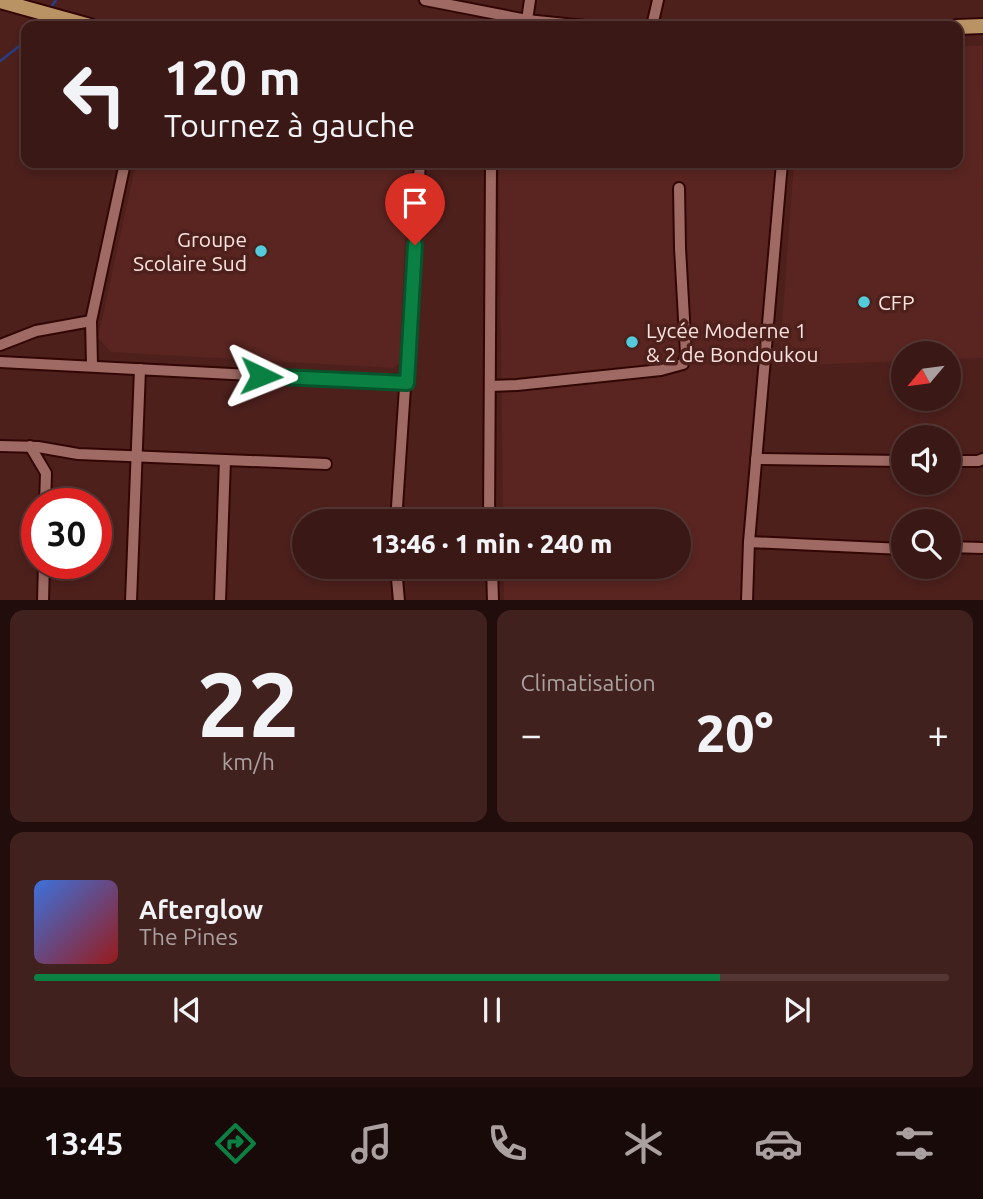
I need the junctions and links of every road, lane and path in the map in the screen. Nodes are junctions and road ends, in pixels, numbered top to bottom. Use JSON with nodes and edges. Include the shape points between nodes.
{"nodes":[{"id":1,"x":425,"y":0,"type":"edge"},
{"id":2,"x":530,"y":0,"type":"edge"},
{"id":3,"x":658,"y":0,"type":"edge"},
{"id":4,"x":0,"y":1,"type":"edge"},
{"id":5,"x":527,"y":20,"type":"junction"},
{"id":6,"x":72,"y":21,"type":"edge"},
{"id":7,"x":537,"y":21,"type":"edge"},
{"id":8,"x":653,"y":21,"type":"edge"},
{"id":9,"x":983,"y":26,"type":"edge"},
{"id":10,"x":963,"y":27,"type":"edge"},
{"id":11,"x":124,"y":168,"type":"edge"},
{"id":12,"x":420,"y":168,"type":"edge"},
{"id":13,"x":491,"y":168,"type":"edge"},
{"id":14,"x":782,"y":168,"type":"edge"},
{"id":15,"x":679,"y":187,"type":"dead end"},
{"id":16,"x":90,"y":321,"type":"junction"},
{"id":17,"x":0,"y":345,"type":"edge"},
{"id":18,"x":0,"y":362,"type":"edge"},
{"id":19,"x":92,"y":365,"type":"junction"},
{"id":20,"x":140,"y":369,"type":"junction"},
{"id":21,"x":407,"y":383,"type":"junction"},
{"id":22,"x":490,"y":386,"type":"junction"},
{"id":23,"x":0,"y":446,"type":"edge"},
{"id":24,"x":30,"y":446,"type":"junction"},
{"id":25,"x":137,"y":456,"type":"junction"},
{"id":26,"x":983,"y":458,"type":"edge"},
{"id":27,"x":225,"y":460,"type":"junction"},
{"id":28,"x":756,"y":460,"type":"junction"},
{"id":29,"x":891,"y":461,"type":"edge"},
{"id":30,"x":961,"y":461,"type":"edge"},
{"id":31,"x":326,"y":464,"type":"dead end"},
{"id":32,"x":46,"y":488,"type":"edge"},
{"id":33,"x":398,"y":509,"type":"edge"},
{"id":34,"x":489,"y":509,"type":"edge"},
{"id":35,"x":749,"y":542,"type":"junction"},
{"id":36,"x":961,"y":547,"type":"edge"},
{"id":37,"x":891,"y":548,"type":"edge"},
{"id":38,"x":983,"y":548,"type":"edge"},
{"id":39,"x":44,"y":579,"type":"edge"},
{"id":40,"x":397,"y":579,"type":"edge"},
{"id":41,"x":493,"y":579,"type":"edge"},
{"id":42,"x":43,"y":600,"type":"edge"},
{"id":43,"x":131,"y":600,"type":"edge"},
{"id":44,"x":220,"y":600,"type":"edge"},
{"id":45,"x":399,"y":600,"type":"edge"},
{"id":46,"x":494,"y":600,"type":"edge"},
{"id":47,"x":747,"y":600,"type":"edge"}],
"edges":[{"from":1,"to":5,"type":"street"},
{"from":2,"to":5,"type":"street"},
{"from":3,"to":8,"type":"street"},
{"from":4,"to":6,"type":"main road"},
{"from":5,"to":7,"type":"street"},
{"from":9,"to":10,"type":"main road"},
{"from":11,"to":16,"type":"street"},
{"from":12,"to":21,"type":"street"},
{"from":13,"to":22,"type":"street"},
{"from":14,"to":28,"type":"street"},
{"from":15,"to":22,"type":"street","via":[[683,364]]},
{"from":16,"to":17,"type":"street","via":[[36,331]]},
{"from":16,"to":19,"type":"street"},
{"from":18,"to":19,"type":"street"},
{"from":19,"to":20,"type":"street"},
{"from":20,"to":21,"type":"street"},
{"from":20,"to":25,"type":"street"},
{"from":21,"to":33,"type":"street"},
{"from":22,"to":34,"type":"street"},
{"from":23,"to":24,"type":"street"},
{"from":24,"to":25,"type":"street"},
{"from":24,"to":32,"type":"street","via":[[46,473]]},
{"from":25,"to":27,"type":"street"},
{"from":25,"to":43,"type":"street"},
{"from":26,"to":30,"type":"street"},
{"from":27,"to":31,"type":"street"},
{"from":27,"to":44,"type":"street"},
{"from":28,"to":29,"type":"street"},
{"from":28,"to":35,"type":"street"},
{"from":35,"to":37,"type":"street"},
{"from":35,"to":47,"type":"street"},
{"from":36,"to":38,"type":"street"},
{"from":39,"to":42,"type":"street"},
{"from":40,"to":45,"type":"street"},
{"from":41,"to":46,"type":"street"}]}
